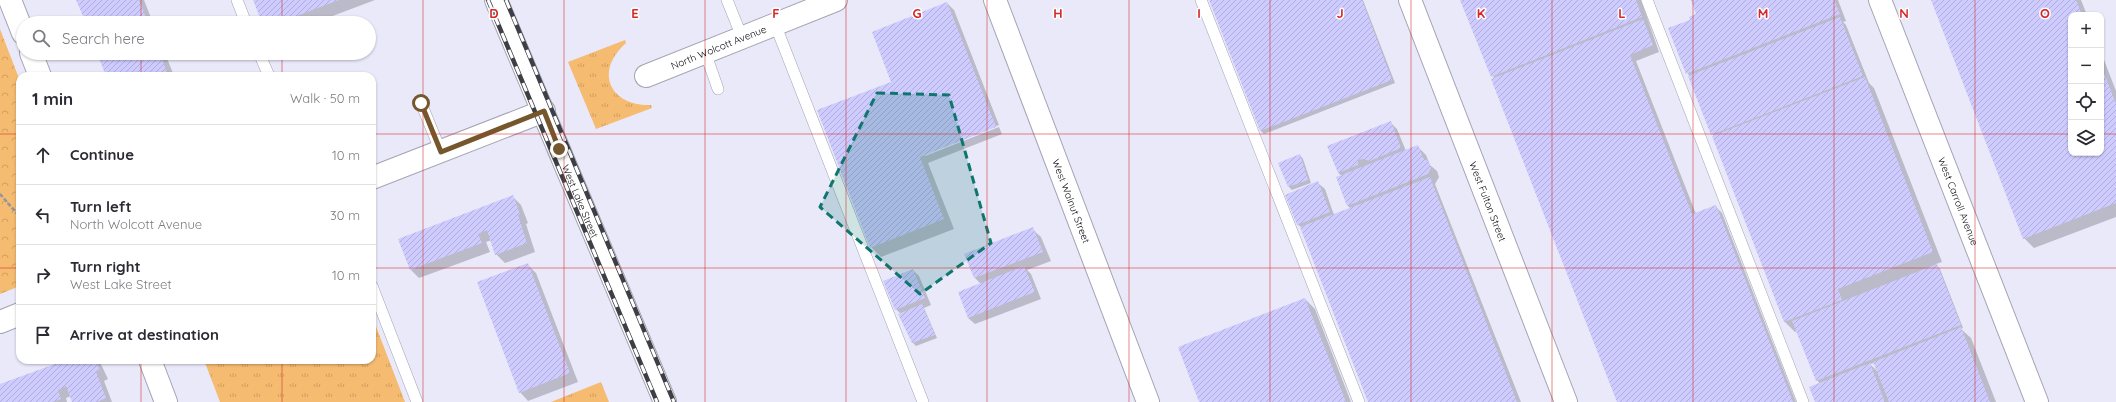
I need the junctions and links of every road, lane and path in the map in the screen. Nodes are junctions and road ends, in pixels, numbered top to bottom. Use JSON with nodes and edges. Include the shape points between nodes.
{"nodes":[{"id":1,"x":10,"y":0,"type":"edge"},
{"id":2,"x":236,"y":0,"type":"edge"},
{"id":3,"x":496,"y":0,"type":"edge"},
{"id":4,"x":727,"y":0,"type":"edge"},
{"id":5,"x":836,"y":0,"type":"edge"},
{"id":6,"x":995,"y":0,"type":"edge"},
{"id":7,"x":1201,"y":0,"type":"edge"},
{"id":8,"x":1410,"y":0,"type":"edge"},
{"id":9,"x":1647,"y":0,"type":"edge"},
{"id":10,"x":1880,"y":0,"type":"edge"},
{"id":11,"x":16,"y":16,"type":"edge"},
{"id":12,"x":243,"y":16,"type":"edge"},
{"id":13,"x":774,"y":24,"type":"junction"},
{"id":14,"x":742,"y":37,"type":"junction"},
{"id":15,"x":705,"y":52,"type":"junction"},
{"id":16,"x":34,"y":60,"type":"edge"},
{"id":17,"x":262,"y":60,"type":"edge"},
{"id":18,"x":38,"y":72,"type":"edge"},
{"id":19,"x":267,"y":72,"type":"edge"},
{"id":20,"x":646,"y":76,"type":"dead end"},
{"id":21,"x":718,"y":90,"type":"dead end"},
{"id":22,"x":421,"y":103,"type":"dead end"},
{"id":23,"x":544,"y":111,"type":"junction"},
{"id":24,"x":441,"y":152,"type":"junction"},
{"id":25,"x":376,"y":176,"type":"edge"},
{"id":26,"x":0,"y":194,"type":"edge"},
{"id":27,"x":16,"y":212,"type":"edge"},
{"id":28,"x":376,"y":296,"type":"edge"},
{"id":29,"x":16,"y":316,"type":"edge"},
{"id":30,"x":0,"y":322,"type":"edge"},
{"id":31,"x":152,"y":364,"type":"edge"},
{"id":32,"x":166,"y":402,"type":"edge"},
{"id":33,"x":417,"y":402,"type":"edge"},
{"id":34,"x":666,"y":402,"type":"edge"},
{"id":35,"x":923,"y":402,"type":"edge"},
{"id":36,"x":1148,"y":402,"type":"edge"},
{"id":37,"x":1359,"y":402,"type":"edge"},
{"id":38,"x":1566,"y":402,"type":"edge"},
{"id":39,"x":1803,"y":402,"type":"edge"},
{"id":40,"x":2037,"y":402,"type":"edge"}],
"edges":[{"from":1,"to":11,"type":"street"},
{"from":2,"to":12,"type":"lane"},
{"from":3,"to":23,"type":"street","name":"West Lake Street"},
{"from":4,"to":14,"type":"lane"},
{"from":5,"to":13,"type":"street","name":"North Wolcott Avenue"},
{"from":6,"to":36,"type":"street","name":"West Walnut Street"},
{"from":7,"to":37,"type":"lane"},
{"from":8,"to":38,"type":"street","name":"West Fulton Street"},
{"from":9,"to":39,"type":"lane"},
{"from":10,"to":40,"type":"street","name":"West Carroll Avenue"},
{"from":13,"to":14,"type":"street","name":"North Wolcott Avenue"},
{"from":13,"to":35,"type":"lane"},
{"from":14,"to":15,"type":"street","name":"North Wolcott Avenue"},
{"from":15,"to":20,"type":"street","name":"North Wolcott Avenue"},
{"from":15,"to":21,"type":"lane"},
{"from":16,"to":18,"type":"street"},
{"from":17,"to":19,"type":"lane"},
{"from":22,"to":24,"type":"lane"},
{"from":23,"to":24,"type":"street"},
{"from":23,"to":34,"type":"street","name":"West Lake Street"},
{"from":24,"to":25,"type":"street"},
{"from":26,"to":27,"type":"path"},
{"from":28,"to":33,"type":"lane"},
{"from":29,"to":30,"type":"street"},
{"from":31,"to":32,"type":"street"}]}
